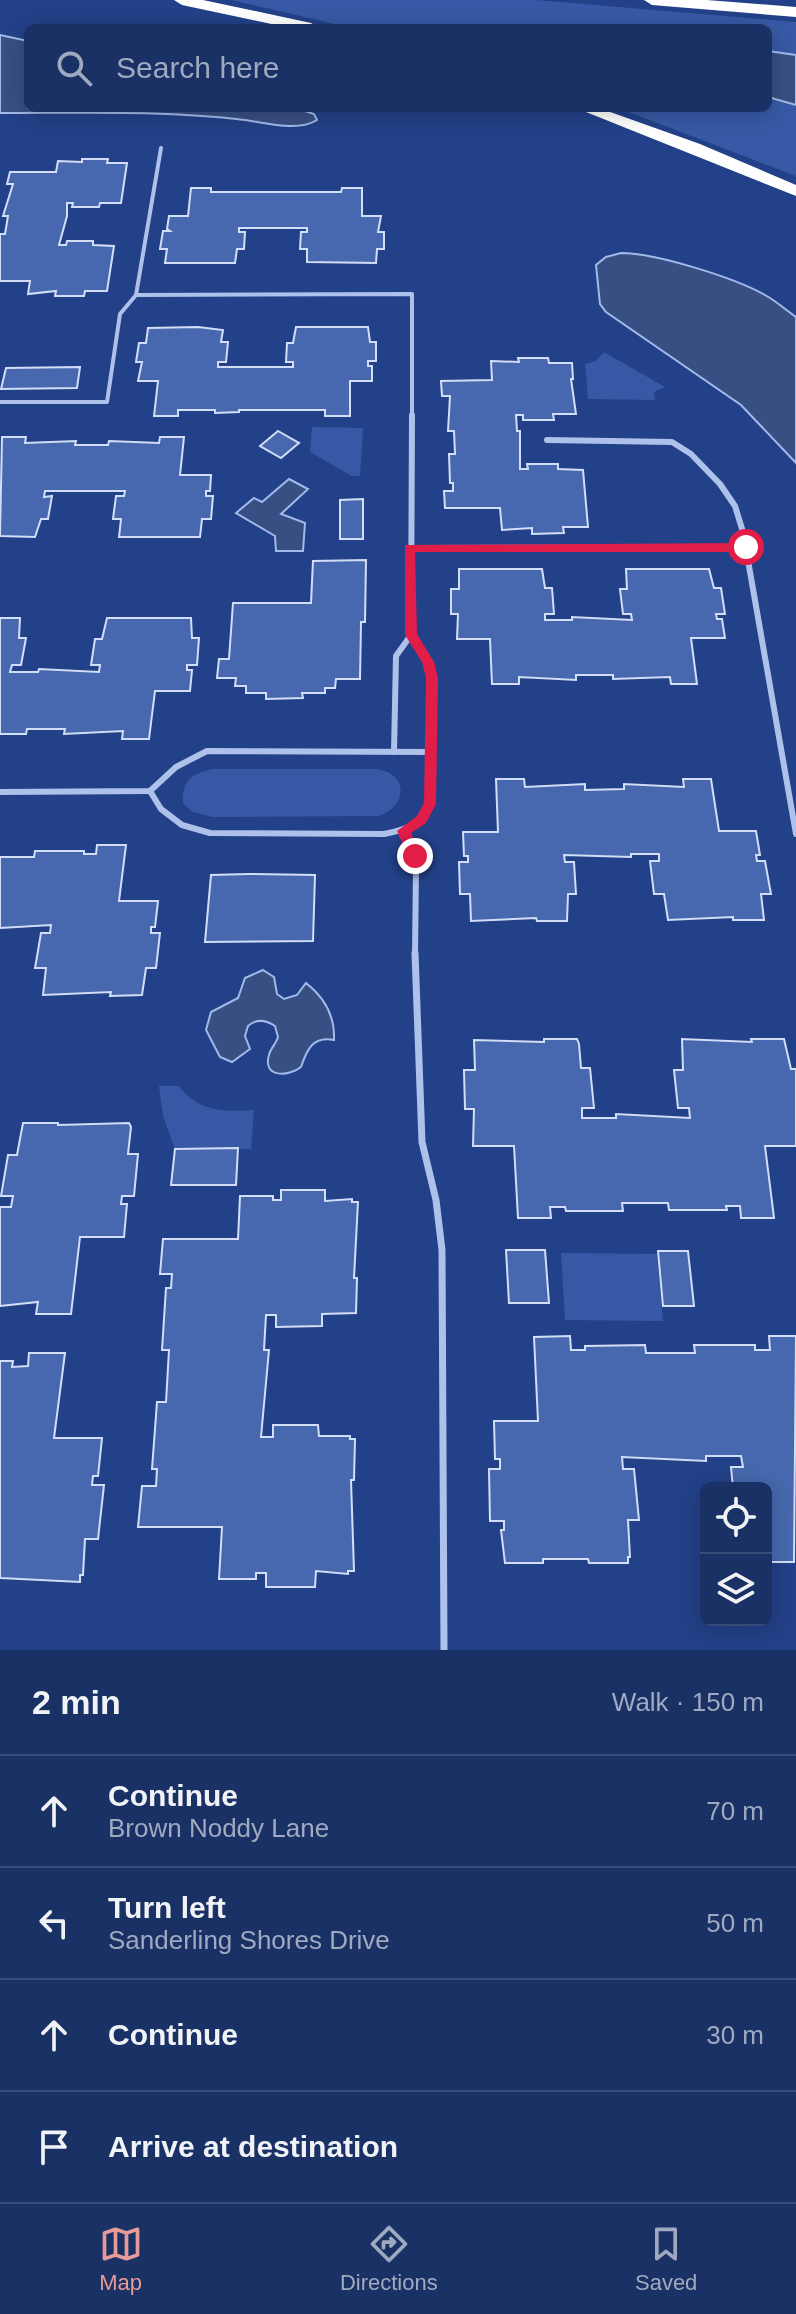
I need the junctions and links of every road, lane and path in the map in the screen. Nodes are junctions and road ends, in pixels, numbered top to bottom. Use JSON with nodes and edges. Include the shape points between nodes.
{"nodes":[{"id":1,"x":182,"y":0,"type":"edge"},
{"id":2,"x":652,"y":0,"type":"edge"},
{"id":3,"x":796,"y":12,"type":"edge"},
{"id":4,"x":293,"y":24,"type":"edge"},
{"id":5,"x":595,"y":112,"type":"edge"},
{"id":6,"x":161,"y":148,"type":"dead end"},
{"id":7,"x":796,"y":191,"type":"edge"},
{"id":8,"x":136,"y":295,"type":"junction"},
{"id":9,"x":0,"y":402,"type":"edge"},
{"id":10,"x":547,"y":440,"type":"dead end"},
{"id":11,"x":746,"y":547,"type":"junction"},
{"id":12,"x":409,"y":548,"type":"junction"},
{"id":13,"x":411,"y":635,"type":"junction"},
{"id":14,"x":394,"y":752,"type":"junction"},
{"id":15,"x":431,"y":752,"type":"junction"},
{"id":16,"x":150,"y":791,"type":"junction"},
{"id":17,"x":0,"y":792,"type":"edge"},
{"id":18,"x":404,"y":831,"type":"junction"},
{"id":19,"x":796,"y":834,"type":"edge"},
{"id":20,"x":444,"y":1650,"type":"edge"}],
"edges":[{"from":1,"to":4,"type":"highway"},
{"from":2,"to":3,"type":"highway"},
{"from":5,"to":7,"type":"highway"},
{"from":6,"to":8,"type":"lane"},
{"from":8,"to":9,"type":"lane","via":[[120,314],[107,402]]},
{"from":8,"to":12,"type":"lane","via":[[412,294]]},
{"from":10,"to":11,"type":"lane","via":[[672,442],[688,449],[730,499]]},
{"from":11,"to":12,"type":"lane"},
{"from":11,"to":19,"type":"lane"},
{"from":12,"to":13,"type":"lane"},
{"from":13,"to":14,"type":"lane","via":[[396,656]]},
{"from":13,"to":15,"type":"lane","via":[[432,678]]},
{"from":14,"to":15,"type":"lane"},
{"from":14,"to":16,"type":"lane","via":[[207,751],[165,773]]},
{"from":15,"to":18,"type":"lane","via":[[428,811]]},
{"from":16,"to":17,"type":"lane"},
{"from":16,"to":18,"type":"lane","via":[[161,809],[182,825],[210,833]]},
{"from":18,"to":20,"type":"lane","via":[[416,866],[413,910],[424,1160],[442,1250]]}]}
